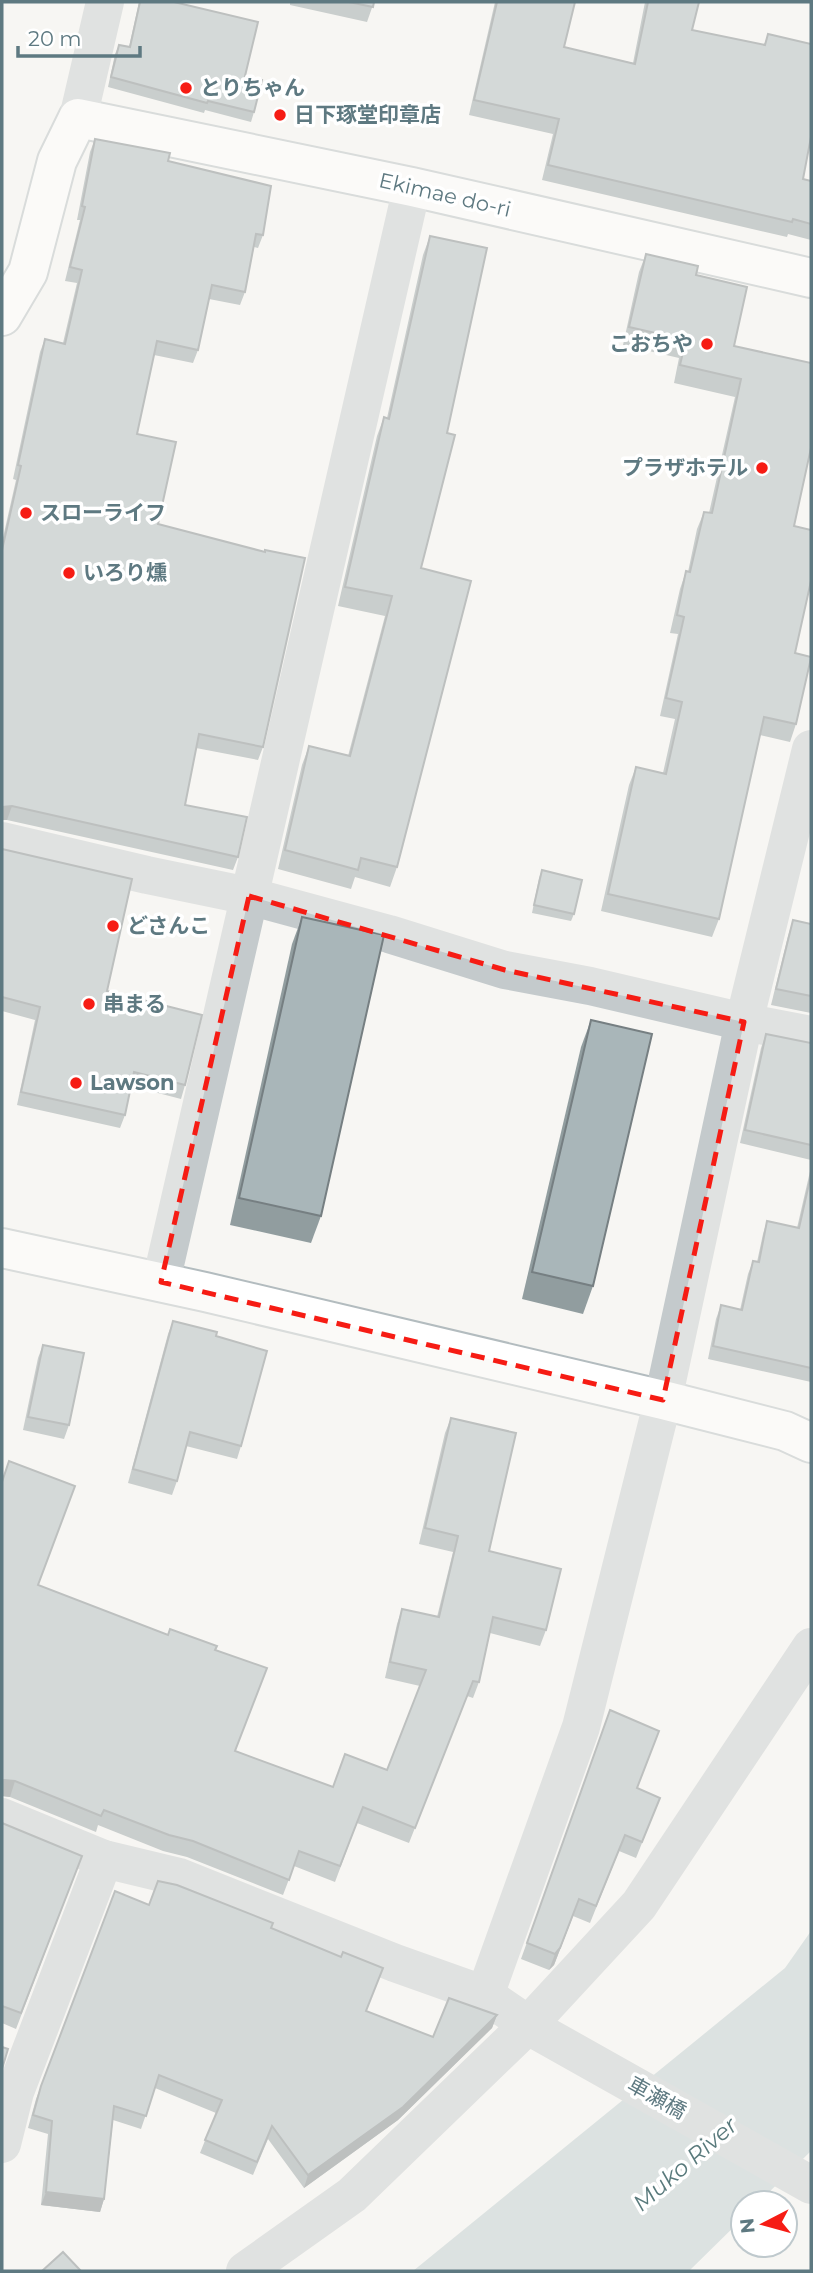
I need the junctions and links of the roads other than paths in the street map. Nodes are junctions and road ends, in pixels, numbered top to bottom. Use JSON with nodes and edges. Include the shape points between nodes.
{"nodes":[{"id":1,"x":104,"y":2,"type":"edge"},
{"id":2,"x":78,"y":118,"type":"junction"},
{"id":3,"x":412,"y":187,"type":"junction"},
{"id":4,"x":811,"y":278,"type":"edge"},
{"id":5,"x":2,"y":316,"type":"edge"},
{"id":6,"x":811,"y":749,"type":"edge"},
{"id":7,"x":2,"y":841,"type":"edge"},
{"id":8,"x":249,"y":896,"type":"junction"},
{"id":9,"x":744,"y":1022,"type":"junction"},
{"id":10,"x":811,"y":1035,"type":"edge"},
{"id":11,"x":2,"y":1248,"type":"edge"},
{"id":12,"x":161,"y":1282,"type":"junction"},
{"id":13,"x":663,"y":1400,"type":"junction"},
{"id":14,"x":811,"y":1443,"type":"edge"},
{"id":15,"x":811,"y":1647,"type":"edge"},
{"id":16,"x":2,"y":1817,"type":"edge"},
{"id":17,"x":104,"y":1859,"type":"junction"},
{"id":18,"x":485,"y":1995,"type":"junction"},
{"id":19,"x":533,"y":2029,"type":"junction"},
{"id":20,"x":2,"y":2144,"type":"edge"},
{"id":21,"x":811,"y":2185,"type":"edge"},
{"id":22,"x":245,"y":2271,"type":"edge"}],
"edges":[{"from":1,"to":2,"type":"street"},
{"from":2,"to":3,"type":"street","name":"Ekimae do-ri"},
{"from":2,"to":5,"type":"street","via":[[57,161],[28,272]]},
{"from":3,"to":4,"type":"street","name":"Ekimae do-ri"},
{"from":3,"to":8,"type":"street"},
{"from":6,"to":9,"type":"street"},
{"from":7,"to":8,"type":"street"},
{"from":8,"to":9,"type":"street","via":[[505,970]]},
{"from":8,"to":12,"type":"street"},
{"from":9,"to":10,"type":"street"},
{"from":9,"to":13,"type":"street"},
{"from":11,"to":12,"type":"street"},
{"from":12,"to":13,"type":"street"},
{"from":13,"to":14,"type":"street","via":[[785,1431]]},
{"from":13,"to":18,"type":"street","via":[[581,1727]]},
{"from":15,"to":19,"type":"street","via":[[639,1905]]},
{"from":16,"to":17,"type":"street","name":"車瀬橋"},
{"from":17,"to":18,"type":"street","name":"車瀬橋","via":[[179,1877]]},
{"from":17,"to":20,"type":"street","via":[[15,2092]]},
{"from":18,"to":19,"type":"street","name":"車瀬橋"},
{"from":19,"to":21,"type":"street","name":"車瀬橋"},
{"from":19,"to":22,"type":"street","via":[[352,2194]]}]}
